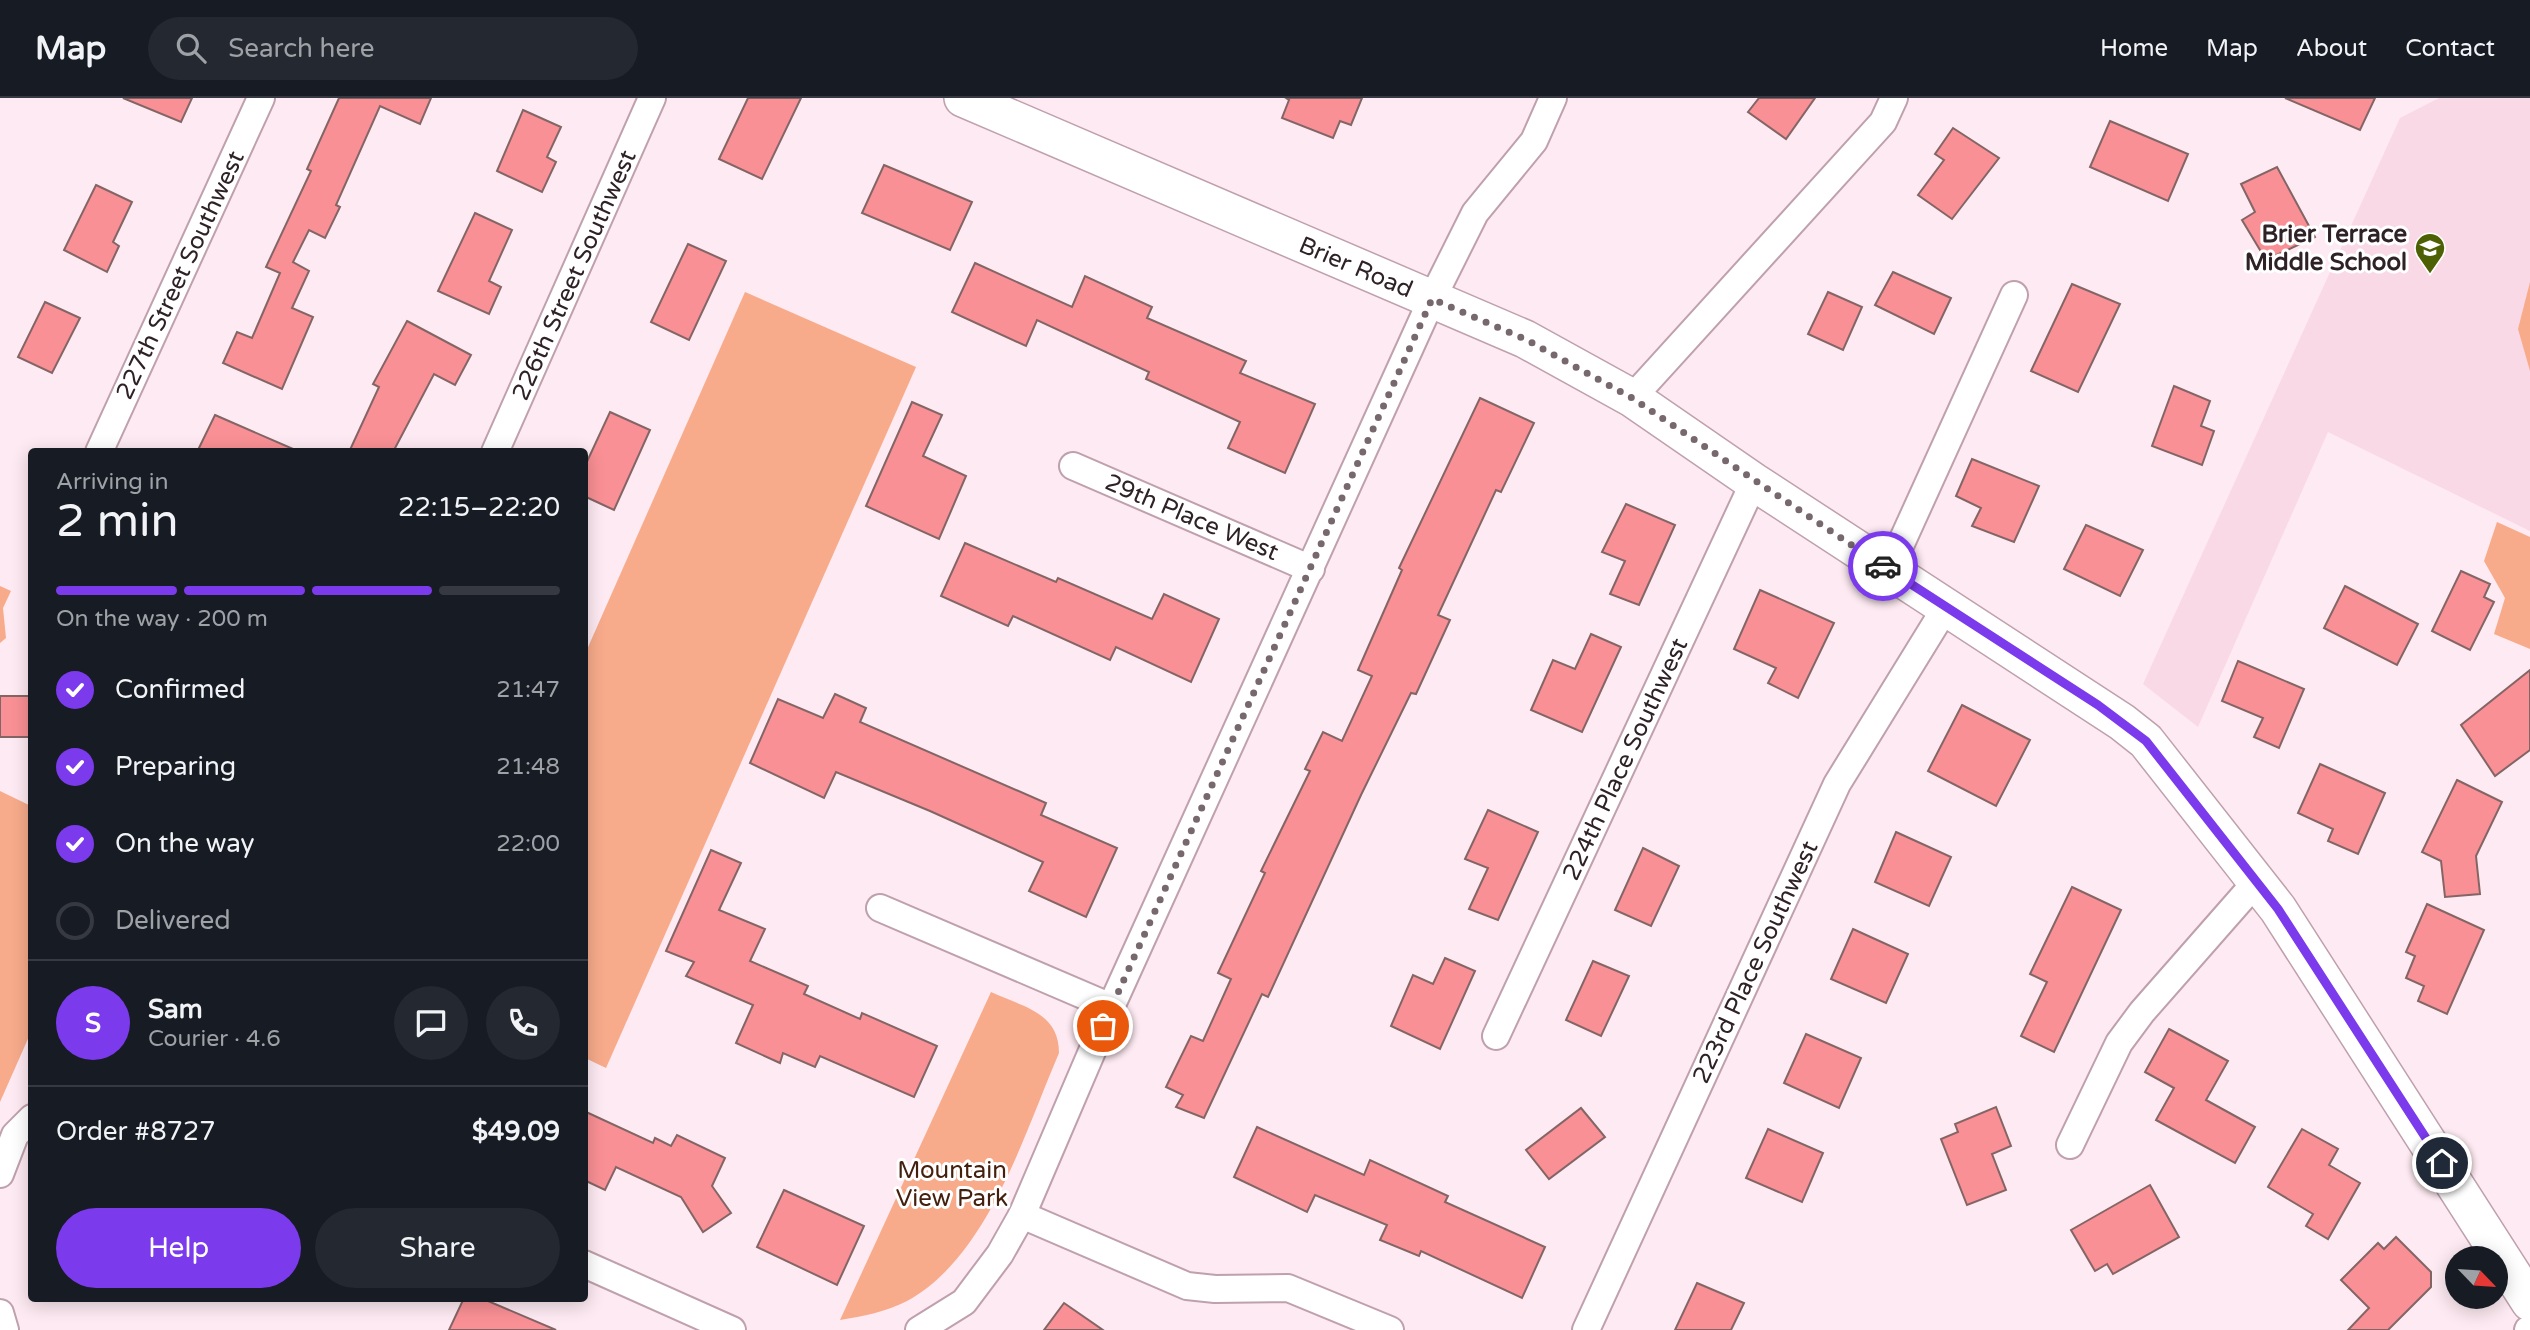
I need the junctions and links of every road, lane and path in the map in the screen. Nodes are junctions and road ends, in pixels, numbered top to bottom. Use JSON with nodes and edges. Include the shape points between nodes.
{"nodes":[{"id":1,"x":261,"y":98,"type":"edge"},
{"id":2,"x":652,"y":98,"type":"edge"},
{"id":3,"x":1553,"y":98,"type":"edge"},
{"id":4,"x":1894,"y":98,"type":"edge"},
{"id":5,"x":968,"y":99,"type":"edge"},
{"id":6,"x":2014,"y":295,"type":"dead end"},
{"id":7,"x":1432,"y":299,"type":"junction"},
{"id":8,"x":1632,"y":398,"type":"junction"},
{"id":9,"x":101,"y":448,"type":"edge"},
{"id":10,"x":497,"y":448,"type":"edge"},
{"id":11,"x":1073,"y":466,"type":"dead end"},
{"id":12,"x":1754,"y":482,"type":"junction"},
{"id":13,"x":1311,"y":569,"type":"junction"},
{"id":14,"x":1889,"y":570,"type":"junction"},
{"id":15,"x":1946,"y":607,"type":"junction"},
{"id":16,"x":2258,"y":881,"type":"junction"},
{"id":17,"x":880,"y":908,"type":"dead end"},
{"id":18,"x":1111,"y":1007,"type":"junction"},
{"id":19,"x":1496,"y":1036,"type":"dead end"},
{"id":20,"x":28,"y":1122,"type":"edge"},
{"id":21,"x":2070,"y":1145,"type":"dead end"},
{"id":22,"x":0,"y":1174,"type":"edge"},
{"id":23,"x":1022,"y":1215,"type":"junction"},
{"id":24,"x":588,"y":1266,"type":"edge"},
{"id":25,"x":2530,"y":1301,"type":"edge"},
{"id":26,"x":0,"y":1313,"type":"edge"},
{"id":27,"x":5,"y":1330,"type":"edge"},
{"id":28,"x":732,"y":1330,"type":"edge"},
{"id":29,"x":919,"y":1330,"type":"edge"},
{"id":30,"x":1390,"y":1330,"type":"edge"},
{"id":31,"x":1586,"y":1330,"type":"edge"}],
"edges":[{"from":1,"to":9,"type":"street","name":"227th Street Southwest"},
{"from":2,"to":10,"type":"street","name":"226th Street Southwest"},
{"from":3,"to":7,"type":"street","via":[[1534,141],[1475,213]]},
{"from":4,"to":8,"type":"street","via":[[1883,122]]},
{"from":5,"to":7,"type":"main road","name":"Brier Road"},
{"from":6,"to":14,"type":"street"},
{"from":7,"to":8,"type":"main road","name":"Brier Road","via":[[1525,339]]},
{"from":7,"to":13,"type":"street"},
{"from":8,"to":12,"type":"main road","name":"Brier Road"},
{"from":11,"to":13,"type":"street","name":"29th Place West"},
{"from":12,"to":14,"type":"main road","name":"Brier Road"},
{"from":12,"to":19,"type":"street","name":"224th Place Southwest"},
{"from":13,"to":18,"type":"street"},
{"from":14,"to":15,"type":"main road","name":"Brier Road"},
{"from":15,"to":16,"type":"main road","name":"Brier Road","via":[[2146,741]]},
{"from":15,"to":31,"type":"street","name":"223rd Place Southwest","via":[[1837,784]]},
{"from":16,"to":21,"type":"street","via":[[2119,1043]]},
{"from":16,"to":25,"type":"main road","name":"Brier Road"},
{"from":17,"to":18,"type":"street"},
{"from":18,"to":23,"type":"street"},
{"from":20,"to":22,"type":"street","via":[[15,1135]]},
{"from":23,"to":29,"type":"street","via":[[964,1302]]},
{"from":23,"to":30,"type":"street","via":[[1187,1286],[1288,1288]]},
{"from":24,"to":28,"type":"street"},
{"from":26,"to":27,"type":"street"}]}
